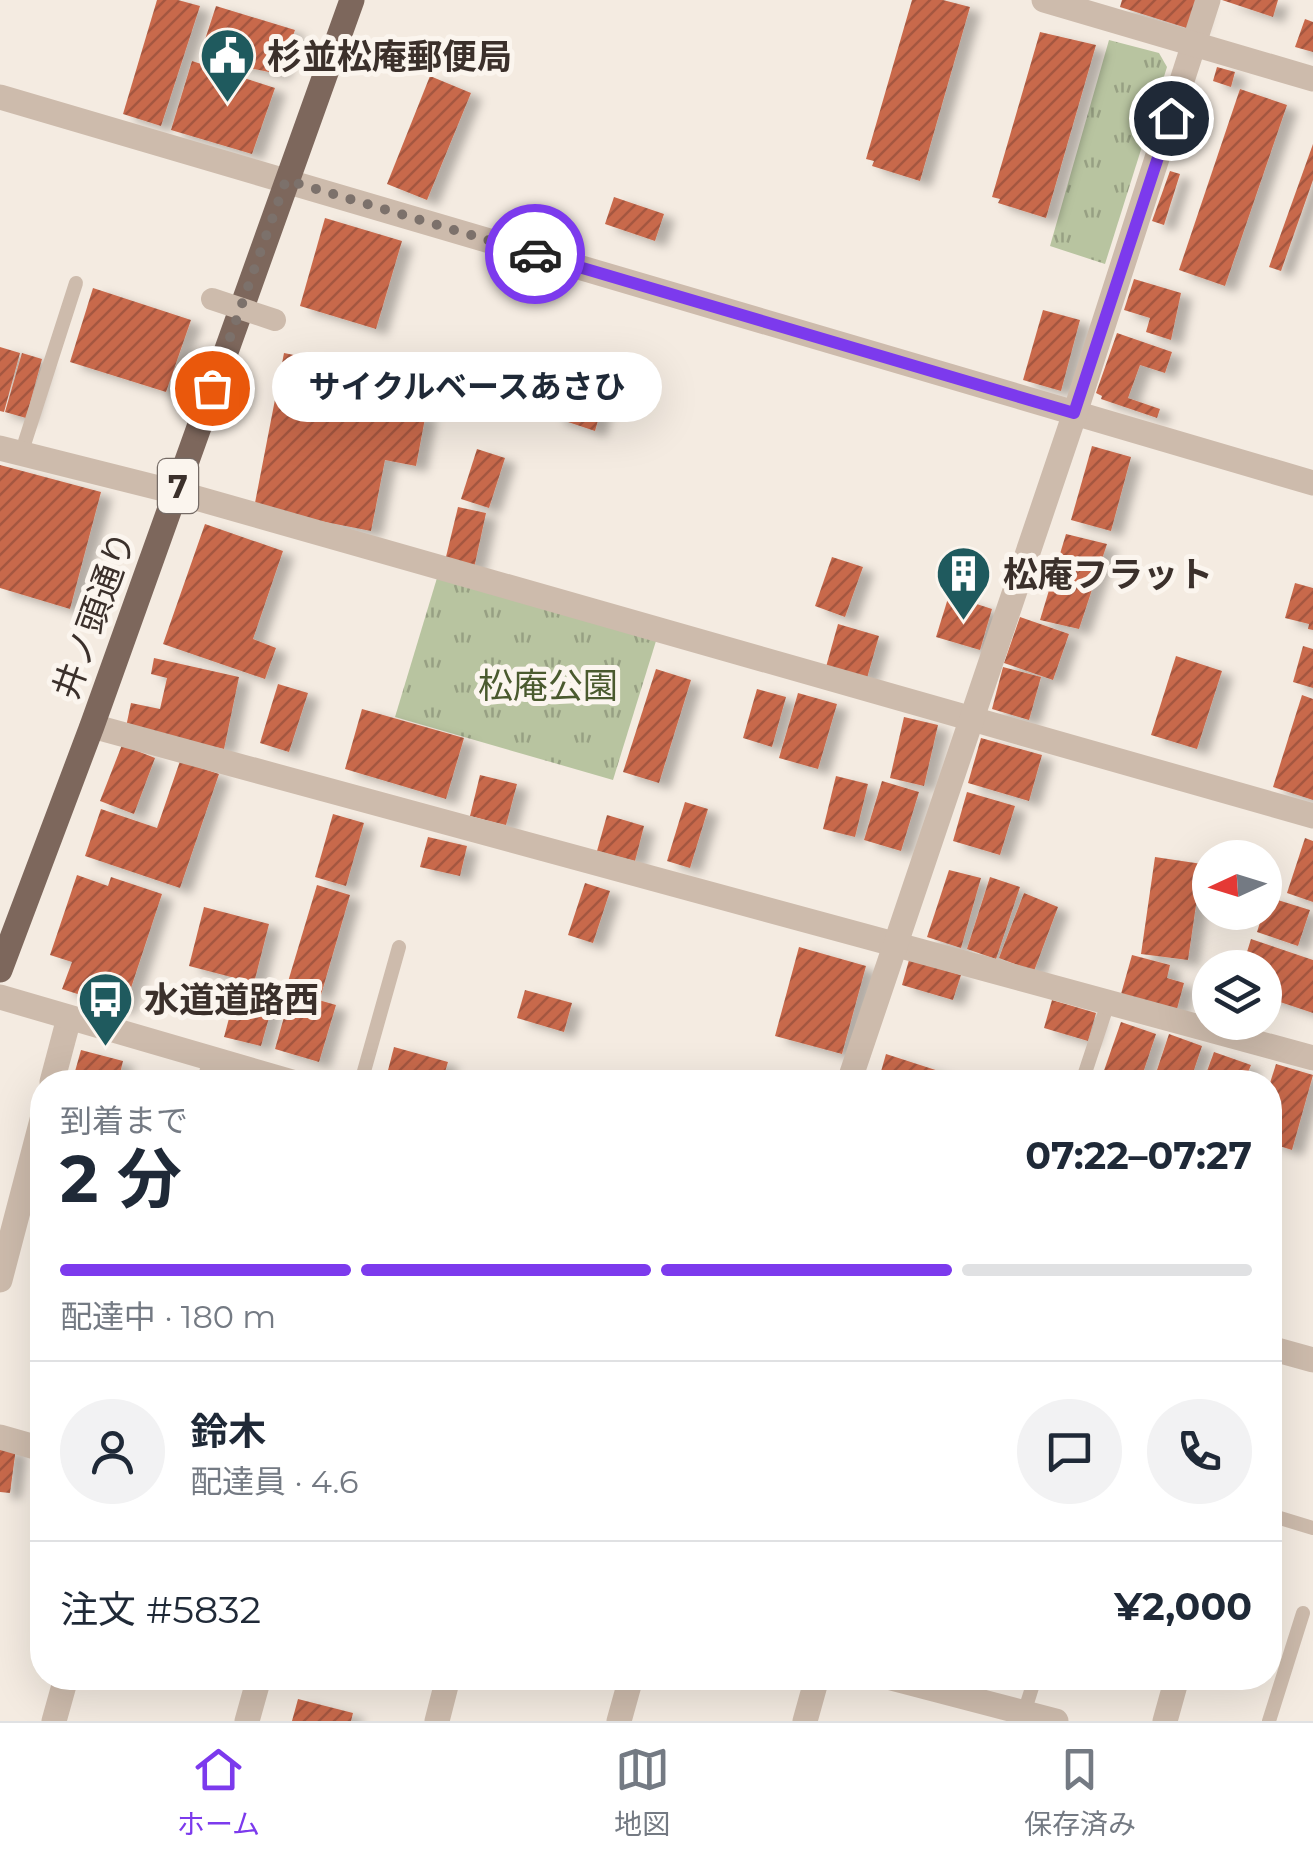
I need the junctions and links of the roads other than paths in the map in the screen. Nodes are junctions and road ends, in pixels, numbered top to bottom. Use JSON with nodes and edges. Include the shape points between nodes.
{"nodes":[{"id":1,"x":352,"y":0,"type":"edge"},
{"id":2,"x":1044,"y":0,"type":"edge"},
{"id":3,"x":1208,"y":0,"type":"edge"},
{"id":4,"x":1102,"y":8,"type":"edge"},
{"id":5,"x":1195,"y":45,"type":"junction"},
{"id":6,"x":1313,"y":79,"type":"edge"},
{"id":7,"x":0,"y":97,"type":"edge"},
{"id":8,"x":286,"y":180,"type":"junction"},
{"id":9,"x":76,"y":283,"type":"dead end"},
{"id":10,"x":212,"y":299,"type":"dead end"},
{"id":11,"x":274,"y":320,"type":"dead end"},
{"id":12,"x":1074,"y":413,"type":"junction"},
{"id":13,"x":11,"y":451,"type":"edge"},
{"id":14,"x":1313,"y":483,"type":"edge"},
{"id":15,"x":175,"y":492,"type":"junction"},
{"id":16,"x":971,"y":722,"type":"junction"},
{"id":17,"x":92,"y":726,"type":"junction"},
{"id":18,"x":1313,"y":816,"type":"edge"},
{"id":19,"x":894,"y":946,"type":"junction"},
{"id":20,"x":399,"y":947,"type":"dead end"},
{"id":21,"x":0,"y":970,"type":"edge"},
{"id":22,"x":0,"y":997,"type":"edge"},
{"id":23,"x":1108,"y":1003,"type":"junction"},
{"id":24,"x":70,"y":1018,"type":"junction"},
{"id":25,"x":1313,"y":1058,"type":"edge"},
{"id":26,"x":55,"y":1070,"type":"edge"},
{"id":27,"x":204,"y":1070,"type":"edge"},
{"id":28,"x":364,"y":1070,"type":"edge"},
{"id":29,"x":854,"y":1070,"type":"edge"},
{"id":30,"x":1086,"y":1070,"type":"edge"},
{"id":31,"x":30,"y":1166,"type":"edge"},
{"id":32,"x":0,"y":1280,"type":"edge"},
{"id":33,"x":1282,"y":1351,"type":"edge"},
{"id":34,"x":1313,"y":1360,"type":"edge"},
{"id":35,"x":0,"y":1437,"type":"edge"},
{"id":36,"x":30,"y":1446,"type":"edge"},
{"id":37,"x":1282,"y":1519,"type":"edge"},
{"id":38,"x":1313,"y":1528,"type":"edge"},
{"id":39,"x":1303,"y":1613,"type":"dead end"},
{"id":40,"x":1282,"y":1680,"type":"edge"},
{"id":41,"x":63,"y":1690,"type":"edge"},
{"id":42,"x":256,"y":1690,"type":"edge"},
{"id":43,"x":445,"y":1690,"type":"edge"},
{"id":44,"x":627,"y":1690,"type":"edge"},
{"id":45,"x":814,"y":1690,"type":"edge"},
{"id":46,"x":929,"y":1690,"type":"edge"},
{"id":47,"x":1031,"y":1690,"type":"edge"},
{"id":48,"x":1174,"y":1690,"type":"edge"},
{"id":49,"x":1279,"y":1690,"type":"edge"},
{"id":50,"x":987,"y":1712,"type":"edge"},
{"id":51,"x":1024,"y":1713,"type":"junction"},
{"id":52,"x":54,"y":1721,"type":"edge"},
{"id":53,"x":247,"y":1721,"type":"edge"},
{"id":54,"x":437,"y":1721,"type":"edge"},
{"id":55,"x":619,"y":1721,"type":"edge"},
{"id":56,"x":805,"y":1721,"type":"edge"},
{"id":57,"x":1056,"y":1721,"type":"edge"},
{"id":58,"x":1165,"y":1721,"type":"edge"},
{"id":59,"x":1269,"y":1721,"type":"edge"}],
"edges":[{"from":1,"to":8,"type":"main road","name":"井ノ頭通り","number":"7"},
{"from":2,"to":4,"type":"street"},
{"from":3,"to":5,"type":"street"},
{"from":4,"to":5,"type":"street"},
{"from":5,"to":6,"type":"street"},
{"from":5,"to":12,"type":"street"},
{"from":7,"to":8,"type":"street"},
{"from":8,"to":12,"type":"street"},
{"from":8,"to":15,"type":"main road","name":"井ノ頭通り","number":"7"},
{"from":9,"to":13,"type":"lane"},
{"from":10,"to":11,"type":"street","bridge":true},
{"from":12,"to":14,"type":"street"},
{"from":12,"to":16,"type":"street"},
{"from":13,"to":15,"type":"street"},
{"from":15,"to":16,"type":"street"},
{"from":15,"to":17,"type":"main road","name":"井ノ頭通り","number":"7"},
{"from":16,"to":18,"type":"street"},
{"from":16,"to":19,"type":"street"},
{"from":17,"to":19,"type":"street"},
{"from":17,"to":21,"type":"main road","name":"井ノ頭通り","number":"7"},
{"from":19,"to":23,"type":"street"},
{"from":19,"to":29,"type":"street"},
{"from":20,"to":28,"type":"lane"},
{"from":22,"to":24,"type":"street"},
{"from":23,"to":25,"type":"street"},
{"from":23,"to":30,"type":"lane"},
{"from":24,"to":26,"type":"street"},
{"from":24,"to":27,"type":"street"},
{"from":31,"to":32,"type":"street"},
{"from":33,"to":34,"type":"street"},
{"from":35,"to":36,"type":"street"},
{"from":37,"to":38,"type":"lane"},
{"from":39,"to":40,"type":"lane"},
{"from":41,"to":52,"type":"street"},
{"from":42,"to":53,"type":"street"},
{"from":43,"to":54,"type":"street"},
{"from":44,"to":55,"type":"street"},
{"from":45,"to":56,"type":"street"},
{"from":46,"to":50,"type":"street"},
{"from":47,"to":51,"type":"lane"},
{"from":48,"to":58,"type":"street"},
{"from":49,"to":59,"type":"lane"},
{"from":50,"to":51,"type":"street"},
{"from":51,"to":57,"type":"street"}]}
